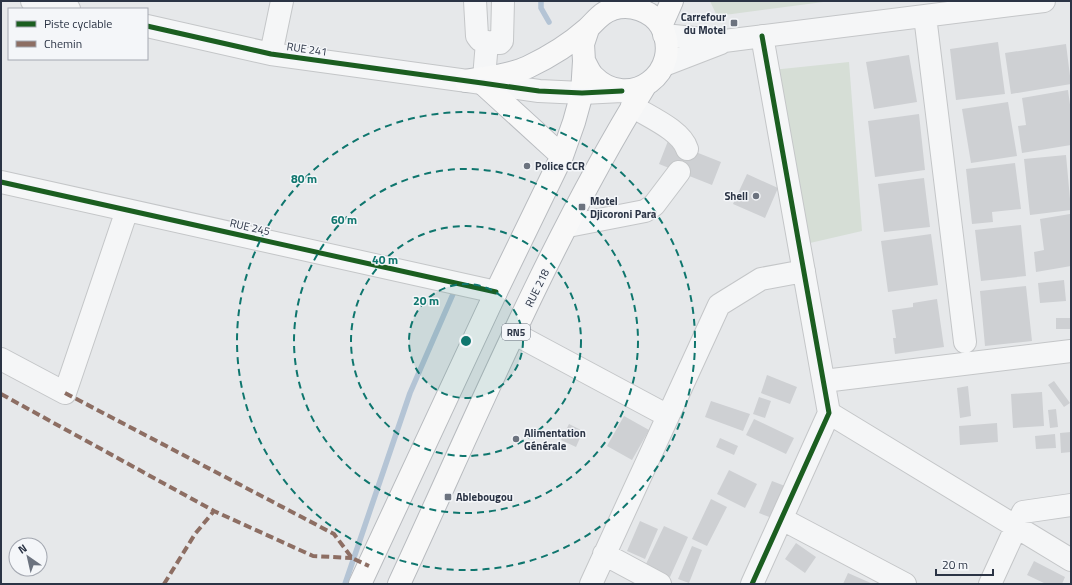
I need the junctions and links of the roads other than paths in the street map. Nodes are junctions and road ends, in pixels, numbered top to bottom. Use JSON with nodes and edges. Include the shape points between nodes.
{"nodes":[{"id":1,"x":32,"y":1,"type":"edge"},
{"id":2,"x":282,"y":1,"type":"edge"},
{"id":3,"x":475,"y":1,"type":"edge"},
{"id":4,"x":503,"y":1,"type":"edge"},
{"id":5,"x":672,"y":1,"type":"edge"},
{"id":6,"x":1044,"y":1,"type":"edge"},
{"id":7,"x":615,"y":5,"type":"edge"},
{"id":8,"x":64,"y":8,"type":"edge"},
{"id":9,"x":925,"y":16,"type":"junction"},
{"id":10,"x":148,"y":26,"type":"edge"},
{"id":11,"x":588,"y":29,"type":"junction"},
{"id":12,"x":662,"y":31,"type":"junction"},
{"id":13,"x":762,"y":36,"type":"junction"},
{"id":14,"x":724,"y":41,"type":"junction"},
{"id":15,"x":487,"y":42,"type":"junction"},
{"id":16,"x":271,"y":54,"type":"junction"},
{"id":17,"x":584,"y":61,"type":"junction"},
{"id":18,"x":664,"y":65,"type":"junction"},
{"id":19,"x":478,"y":81,"type":"junction"},
{"id":20,"x":582,"y":92,"type":"junction"},
{"id":21,"x":627,"y":99,"type":"junction"},
{"id":22,"x":687,"y":149,"type":"dead end"},
{"id":23,"x":562,"y":156,"type":"junction"},
{"id":24,"x":679,"y":172,"type":"dead end"},
{"id":25,"x":1,"y":182,"type":"edge"},
{"id":26,"x":127,"y":210,"type":"junction"},
{"id":27,"x":568,"y":226,"type":"junction"},
{"id":28,"x":804,"y":271,"type":"junction"},
{"id":29,"x":496,"y":292,"type":"junction"},
{"id":30,"x":515,"y":334,"type":"junction"},
{"id":31,"x":965,"y":342,"type":"dead end"},
{"id":32,"x":1071,"y":351,"type":"edge"},
{"id":33,"x":1,"y":359,"type":"edge"},
{"id":34,"x":824,"y":382,"type":"junction"},
{"id":35,"x":829,"y":412,"type":"junction"},
{"id":36,"x":668,"y":416,"type":"junction"},
{"id":37,"x":1071,"y":505,"type":"edge"},
{"id":38,"x":782,"y":519,"type":"junction"},
{"id":39,"x":1016,"y":526,"type":"junction"},
{"id":40,"x":604,"y":554,"type":"junction"},
{"id":41,"x":1071,"y":560,"type":"edge"},
{"id":42,"x":360,"y":584,"type":"edge"},
{"id":43,"x":399,"y":584,"type":"edge"},
{"id":44,"x":591,"y":584,"type":"edge"},
{"id":45,"x":660,"y":584,"type":"edge"},
{"id":46,"x":752,"y":584,"type":"edge"},
{"id":47,"x":905,"y":584,"type":"edge"},
{"id":48,"x":990,"y":584,"type":"edge"}],
"edges":[{"from":1,"to":8,"type":"street"},
{"from":2,"to":16,"type":"street"},
{"from":3,"to":15,"type":"street","via":[[477,36]]},
{"from":4,"to":15,"type":"street","via":[[502,40],[500,43]]},
{"from":5,"to":12,"type":"highway"},
{"from":6,"to":9,"type":"street"},
{"from":7,"to":11,"type":"highway","via":[[598,16]]},
{"from":7,"to":12,"type":"highway","via":[[640,9],[652,16]]},
{"from":9,"to":13,"type":"street"},
{"from":9,"to":31,"type":"street"},
{"from":10,"to":16,"type":"street","name":"RUE 241"},
{"from":11,"to":17,"type":"highway","via":[[583,44]]},
{"from":11,"to":19,"type":"highway","via":[[553,54],[528,67],[511,74]]},
{"from":12,"to":14,"type":"street"},
{"from":12,"to":18,"type":"highway","via":[[667,52]]},
{"from":13,"to":14,"type":"street"},
{"from":13,"to":28,"type":"street"},
{"from":14,"to":18,"type":"street"},
{"from":15,"to":19,"type":"street"},
{"from":16,"to":19,"type":"street","name":"RUE 241"},
{"from":17,"to":20,"type":"highway"},
{"from":17,"to":21,"type":"highway","via":[[592,76]]},
{"from":18,"to":21,"type":"highway","via":[[657,76],[645,86],[634,90]]},
{"from":19,"to":20,"type":"street","name":"RUE 241","via":[[539,91]]},
{"from":19,"to":23,"type":"highway"},
{"from":20,"to":21,"type":"street","name":"RUE 241"},
{"from":20,"to":23,"type":"highway"},
{"from":21,"to":22,"type":"street","via":[[677,134],[685,142]]},
{"from":21,"to":27,"type":"highway","name":"RUE 218","number":"RN5","via":[[611,142]]},
{"from":23,"to":29,"type":"highway"},
{"from":24,"to":27,"type":"street","via":[[654,205],[645,211]]},
{"from":25,"to":26,"type":"street","name":"RUE 245"},
{"from":26,"to":29,"type":"street","name":"RUE 245"},
{"from":26,"to":33,"type":"street","via":[[65,393]]},
{"from":27,"to":30,"type":"highway","name":"RUE 218","number":"RN5"},
{"from":28,"to":34,"type":"street"},
{"from":28,"to":36,"type":"street","via":[[761,279],[719,305]]},
{"from":29,"to":42,"type":"highway"},
{"from":30,"to":36,"type":"street"},
{"from":30,"to":43,"type":"highway","name":"RUE 218","number":"RN5"},
{"from":32,"to":34,"type":"street"},
{"from":34,"to":35,"type":"street"},
{"from":35,"to":38,"type":"street"},
{"from":35,"to":39,"type":"street"},
{"from":36,"to":40,"type":"street"},
{"from":37,"to":39,"type":"street","via":[[1023,512]]},
{"from":38,"to":46,"type":"street"},
{"from":38,"to":47,"type":"street"},
{"from":39,"to":41,"type":"street"},
{"from":39,"to":48,"type":"street"},
{"from":40,"to":44,"type":"street"},
{"from":40,"to":45,"type":"street"}]}
